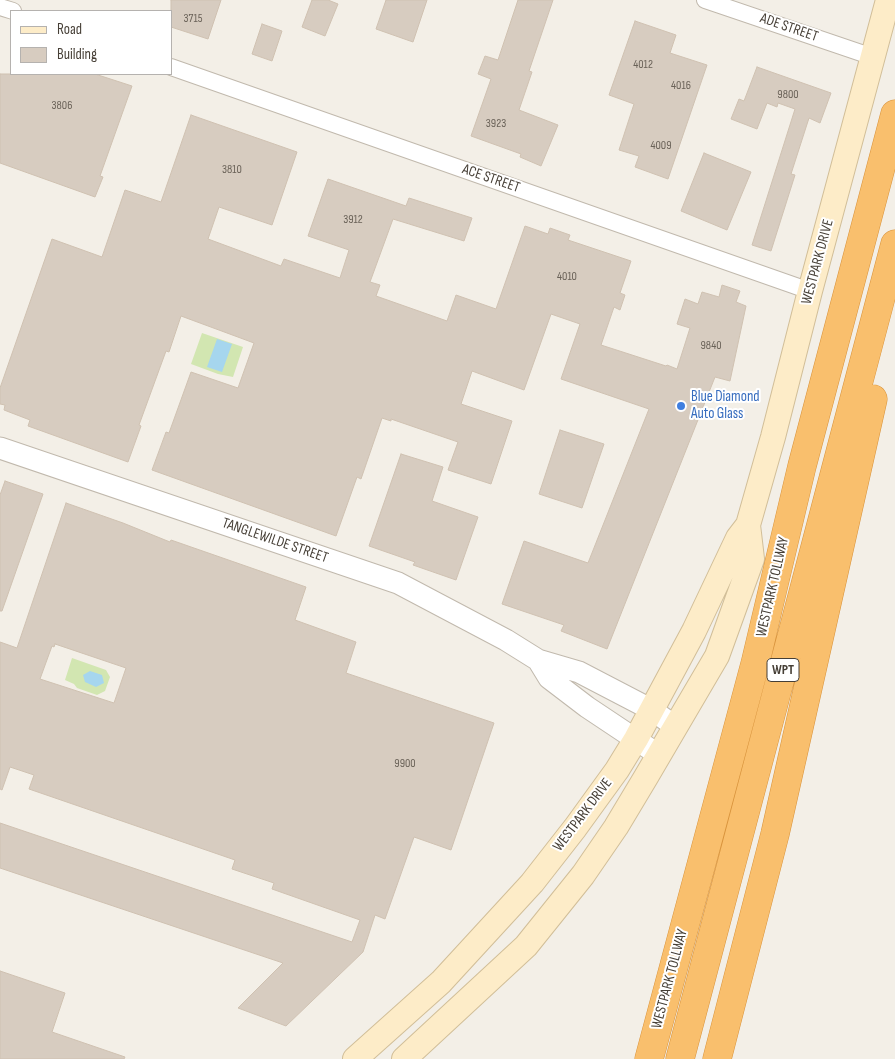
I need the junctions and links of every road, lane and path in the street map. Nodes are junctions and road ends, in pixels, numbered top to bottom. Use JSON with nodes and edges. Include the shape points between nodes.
{"nodes":[{"id":1,"x":705,"y":0,"type":"edge"},
{"id":2,"x":888,"y":0,"type":"edge"},
{"id":3,"x":873,"y":57,"type":"junction"},
{"id":4,"x":172,"y":67,"type":"edge"},
{"id":5,"x":895,"y":114,"type":"edge"},
{"id":6,"x":895,"y":244,"type":"edge"},
{"id":7,"x":885,"y":282,"type":"junction"},
{"id":8,"x":810,"y":291,"type":"junction"},
{"id":9,"x":0,"y":448,"type":"edge"},
{"id":10,"x":748,"y":525,"type":"junction"},
{"id":11,"x":538,"y":660,"type":"junction"},
{"id":12,"x":652,"y":710,"type":"junction"},
{"id":13,"x":676,"y":727,"type":"junction"},
{"id":14,"x":636,"y":739,"type":"junction"},
{"id":15,"x":659,"y":755,"type":"junction"},
{"id":16,"x":501,"y":917,"type":"junction"},
{"id":17,"x":526,"y":946,"type":"junction"},
{"id":18,"x":355,"y":1059,"type":"edge"},
{"id":19,"x":404,"y":1059,"type":"edge"},
{"id":20,"x":649,"y":1059,"type":"edge"},
{"id":21,"x":680,"y":1059,"type":"edge"},
{"id":22,"x":717,"y":1059,"type":"edge"}],
"edges":[{"from":1,"to":3,"type":"street","name":"ADE STREET"},
{"from":2,"to":3,"type":"main road","name":"WESTPARK DRIVE"},
{"from":3,"to":8,"type":"main road","name":"WESTPARK DRIVE"},
{"from":4,"to":8,"type":"street","name":"ACE STREET"},
{"from":5,"to":20,"type":"highway","name":"WESTPARK TOLLWAY","number":"WPT","via":[[802,466],[755,664]]},
{"from":6,"to":7,"type":"highway","name":"WESTPARK TOLLWAY","number":"WPT"},
{"from":7,"to":21,"type":"highway","name":"WESTPARK TOLLWAY","number":"WPT"},
{"from":7,"to":22,"type":"highway","via":[[886,339],[775,834]]},
{"from":8,"to":10,"type":"main road","name":"WESTPARK DRIVE"},
{"from":9,"to":11,"type":"street","name":"TANGLEWILDE STREET","via":[[398,583]]},
{"from":10,"to":12,"type":"main road","name":"WESTPARK DRIVE","via":[[738,538]]},
{"from":10,"to":13,"type":"main road","name":"WESTPARK DRIVE","via":[[752,559],[717,656]]},
{"from":11,"to":12,"type":"street","name":"TANGLEWILDE STREET","via":[[579,672]]},
{"from":11,"to":14,"type":"street","name":"TANGLEWILDE STREET","via":[[549,678]]},
{"from":12,"to":13,"type":"street","name":"TANGLEWILDE STREET"},
{"from":12,"to":14,"type":"main road","name":"WESTPARK DRIVE"},
{"from":13,"to":15,"type":"main road","name":"WESTPARK DRIVE"},
{"from":14,"to":15,"type":"street","name":"TANGLEWILDE STREET"},
{"from":14,"to":16,"type":"main road","name":"WESTPARK DRIVE","via":[[575,828],[532,884]]},
{"from":15,"to":17,"type":"main road","name":"WESTPARK DRIVE","via":[[583,875]]},
{"from":16,"to":17,"type":"main road"},
{"from":16,"to":18,"type":"main road","name":"WESTPARK DRIVE","via":[[441,982]]},
{"from":17,"to":19,"type":"main road","name":"WESTPARK DRIVE"}]}
